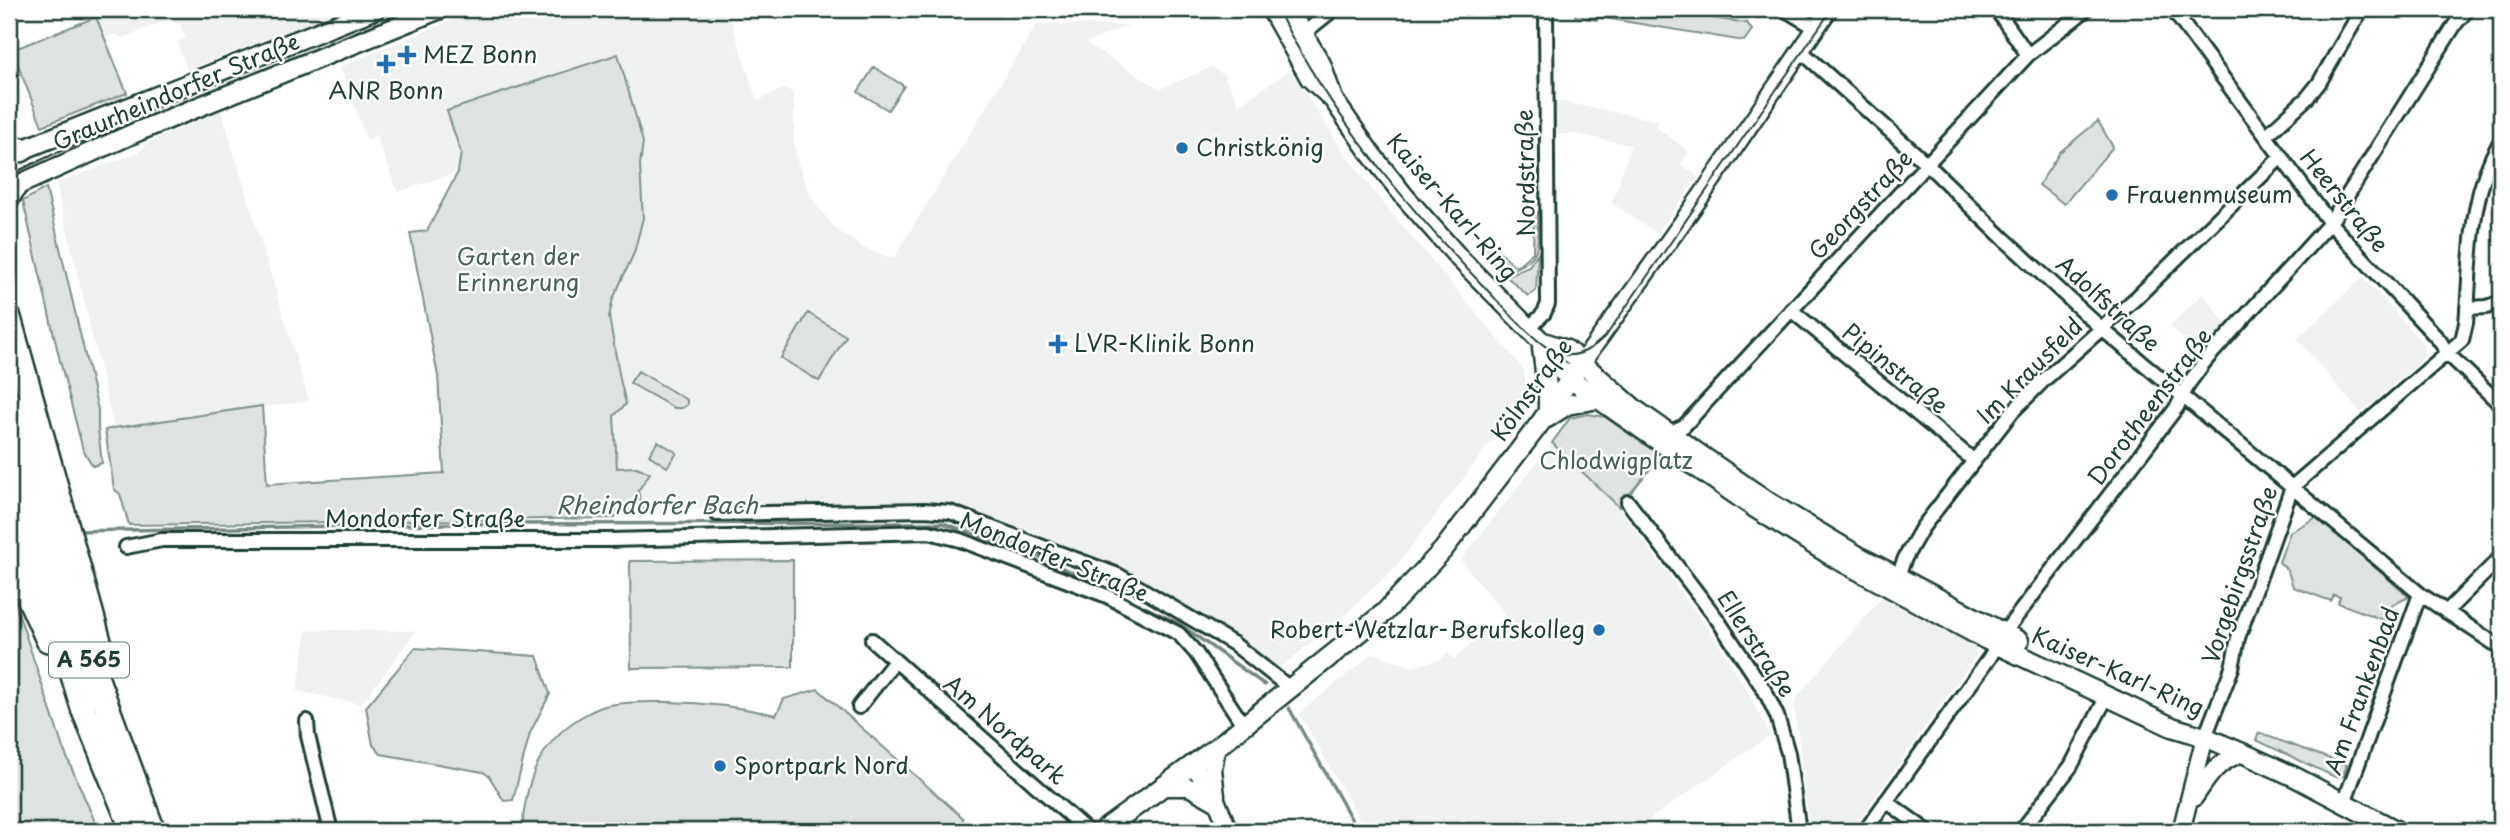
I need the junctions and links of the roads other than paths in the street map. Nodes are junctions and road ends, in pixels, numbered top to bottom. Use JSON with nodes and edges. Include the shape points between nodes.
{"nodes":[{"id":1,"x":376,"y":9,"type":"edge"},
{"id":2,"x":440,"y":9,"type":"edge"},
{"id":3,"x":1271,"y":9,"type":"edge"},
{"id":4,"x":1288,"y":9,"type":"edge"},
{"id":5,"x":1334,"y":9,"type":"edge"},
{"id":6,"x":1546,"y":9,"type":"edge"},
{"id":7,"x":1784,"y":9,"type":"edge"},
{"id":8,"x":1829,"y":9,"type":"edge"},
{"id":9,"x":1996,"y":9,"type":"edge"},
{"id":10,"x":2087,"y":9,"type":"edge"},
{"id":11,"x":2172,"y":9,"type":"edge"},
{"id":12,"x":2362,"y":9,"type":"edge"},
{"id":13,"x":2468,"y":9,"type":"edge"},
{"id":14,"x":1816,"y":28,"type":"junction"},
{"id":15,"x":1307,"y":40,"type":"junction"},
{"id":16,"x":1801,"y":51,"type":"junction"},
{"id":17,"x":2028,"y":55,"type":"junction"},
{"id":18,"x":1333,"y":99,"type":"junction"},
{"id":19,"x":2267,"y":135,"type":"junction"},
{"id":20,"x":2501,"y":140,"type":"edge"},
{"id":21,"x":13,"y":150,"type":"edge"},
{"id":22,"x":2281,"y":157,"type":"junction"},
{"id":23,"x":1927,"y":164,"type":"junction"},
{"id":24,"x":10,"y":190,"type":"edge"},
{"id":25,"x":2330,"y":223,"type":"junction"},
{"id":26,"x":2501,"y":302,"type":"edge"},
{"id":27,"x":2468,"y":308,"type":"junction"},
{"id":28,"x":1791,"y":310,"type":"junction"},
{"id":29,"x":9,"y":318,"type":"edge"},
{"id":30,"x":2102,"y":330,"type":"junction"},
{"id":31,"x":1535,"y":335,"type":"junction"},
{"id":32,"x":1597,"y":341,"type":"junction"},
{"id":33,"x":2447,"y":353,"type":"junction"},
{"id":34,"x":1570,"y":371,"type":"junction"},
{"id":35,"x":1604,"y":395,"type":"junction"},
{"id":36,"x":2181,"y":397,"type":"junction"},
{"id":37,"x":9,"y":404,"type":"edge"},
{"id":38,"x":2501,"y":404,"type":"edge"},
{"id":39,"x":1544,"y":417,"type":"junction"},
{"id":40,"x":1669,"y":433,"type":"junction"},
{"id":41,"x":1973,"y":460,"type":"junction"},
{"id":42,"x":19,"y":482,"type":"edge"},
{"id":43,"x":2292,"y":487,"type":"junction"},
{"id":44,"x":1628,"y":502,"type":"dead end"},
{"id":45,"x":717,"y":514,"type":"dead end"},
{"id":46,"x":9,"y":542,"type":"edge"},
{"id":47,"x":126,"y":547,"type":"dead end"},
{"id":48,"x":2501,"y":557,"type":"edge"},
{"id":49,"x":1897,"y":578,"type":"junction"},
{"id":50,"x":53,"y":581,"type":"junction"},
{"id":51,"x":2420,"y":594,"type":"junction"},
{"id":52,"x":2446,"y":612,"type":"junction"},
{"id":53,"x":2000,"y":639,"type":"junction"},
{"id":54,"x":872,"y":640,"type":"dead end"},
{"id":55,"x":2501,"y":648,"type":"edge"},
{"id":56,"x":895,"y":661,"type":"junction"},
{"id":57,"x":1291,"y":689,"type":"junction"},
{"id":58,"x":2107,"y":696,"type":"junction"},
{"id":59,"x":859,"y":707,"type":"dead end"},
{"id":60,"x":307,"y":721,"type":"dead end"},
{"id":61,"x":1244,"y":726,"type":"junction"},
{"id":62,"x":2205,"y":737,"type":"junction"},
{"id":63,"x":1217,"y":747,"type":"junction"},
{"id":64,"x":2243,"y":753,"type":"junction"},
{"id":65,"x":1193,"y":764,"type":"junction"},
{"id":66,"x":1164,"y":787,"type":"junction"},
{"id":67,"x":1886,"y":801,"type":"junction"},
{"id":68,"x":1217,"y":802,"type":"junction"},
{"id":69,"x":2344,"y":803,"type":"junction"},
{"id":70,"x":2186,"y":809,"type":"junction"},
{"id":71,"x":133,"y":831,"type":"edge"},
{"id":72,"x":153,"y":831,"type":"edge"},
{"id":73,"x":331,"y":831,"type":"edge"},
{"id":74,"x":1087,"y":831,"type":"edge"},
{"id":75,"x":1102,"y":831,"type":"edge"},
{"id":76,"x":1229,"y":831,"type":"edge"},
{"id":77,"x":1799,"y":831,"type":"edge"},
{"id":78,"x":1865,"y":831,"type":"edge"},
{"id":79,"x":1927,"y":831,"type":"edge"},
{"id":80,"x":2021,"y":831,"type":"edge"},
{"id":81,"x":2181,"y":831,"type":"edge"},
{"id":82,"x":2397,"y":831,"type":"edge"}],
"edges":[{"from":1,"to":21,"type":"main road","name":"Graurheindorfer Straße"},
{"from":2,"to":24,"type":"main road","name":"Graurheindorfer Straße","via":[[151,126]]},
{"from":3,"to":18,"type":"main road","name":"Kaiser-Karl-Ring","via":[[1310,78]]},
{"from":4,"to":15,"type":"main road","name":"Kaiser-Karl-Ring"},
{"from":5,"to":15,"type":"street","via":[[1309,29]]},
{"from":6,"to":31,"type":"street","name":"Nordstraße","via":[[1548,303]]},
{"from":7,"to":14,"type":"street"},
{"from":8,"to":14,"type":"street","name":"Kölnstraße"},
{"from":9,"to":17,"type":"street"},
{"from":10,"to":17,"type":"street","name":"Georgstraße"},
{"from":11,"to":19,"type":"street","name":"Heerstraße"},
{"from":12,"to":19,"type":"street","via":[[2319,83]]},
{"from":13,"to":25,"type":"street","name":"Dorotheenstraße"},
{"from":14,"to":16,"type":"street","name":"Kölnstraße"},
{"from":15,"to":18,"type":"main road","name":"Kaiser-Karl-Ring"},
{"from":16,"to":23,"type":"street","name":"Adolfstraße"},
{"from":16,"to":32,"type":"street","name":"Kölnstraße"},
{"from":17,"to":23,"type":"street","name":"Georgstraße"},
{"from":18,"to":31,"type":"main road","name":"Kaiser-Karl-Ring","via":[[1405,197]]},
{"from":19,"to":22,"type":"street","name":"Heerstraße"},
{"from":20,"to":27,"type":"street","name":"Vorgebirgsstraße","via":[[2477,198]]},
{"from":22,"to":25,"type":"street","name":"Heerstraße"},
{"from":22,"to":30,"type":"street","name":"Im Krausfeld"},
{"from":23,"to":28,"type":"street","name":"Georgstraße"},
{"from":23,"to":30,"type":"street","name":"Adolfstraße"},
{"from":25,"to":33,"type":"street","name":"Heerstraße"},
{"from":25,"to":36,"type":"street","name":"Dorotheenstraße","via":[[2206,360]]},
{"from":26,"to":27,"type":"street"},
{"from":27,"to":33,"type":"street","name":"Vorgebirgsstraße","via":[[2462,341]]},
{"from":28,"to":40,"type":"street","name":"Georgstraße","via":[[1684,426]]},
{"from":28,"to":41,"type":"street","name":"Pipinstraße"},
{"from":29,"to":50,"type":"highway","via":[[56,484]]},
{"from":30,"to":36,"type":"street","name":"Adolfstraße"},
{"from":30,"to":41,"type":"street","name":"Im Krausfeld","via":[[2012,412]]},
{"from":31,"to":34,"type":"main road","name":"Kaiser-Karl-Ring"},
{"from":31,"to":39,"type":"main road","via":[[1548,395]]},
{"from":32,"to":34,"type":"street","name":"Kölnstraße"},
{"from":32,"to":35,"type":"street"},
{"from":33,"to":38,"type":"street","name":"Heerstraße"},
{"from":33,"to":43,"type":"street","name":"Vorgebirgsstraße"},
{"from":34,"to":35,"type":"main road","name":"Kaiser-Karl-Ring"},
{"from":34,"to":35,"type":"main road","name":"Kaiser-Karl-Ring","via":[[1596,377]]},
{"from":34,"to":39,"type":"main road","name":"Kölnstraße"},
{"from":35,"to":39,"type":"main road"},
{"from":35,"to":40,"type":"main road","name":"Kaiser-Karl-Ring"},
{"from":35,"to":53,"type":"main road","name":"Kaiser-Karl-Ring","via":[[1801,537],[1905,597]]},
{"from":36,"to":43,"type":"street","name":"Adolfstraße"},
{"from":36,"to":53,"type":"street","name":"Dorotheenstraße"},
{"from":37,"to":42,"type":"highway","number":"A 565"},
{"from":39,"to":57,"type":"main road","name":"Kölnstraße","via":[[1408,589]]},
{"from":40,"to":49,"type":"main road","name":"Kaiser-Karl-Ring","via":[[1767,501]]},
{"from":41,"to":49,"type":"street","name":"Im Krausfeld","via":[[1923,528]]},
{"from":42,"to":50,"type":"highway","number":"A 565"},
{"from":43,"to":51,"type":"street","name":"Adolfstraße"},
{"from":43,"to":62,"type":"street","name":"Vorgebirgsstraße"},
{"from":44,"to":77,"type":"street","name":"Ellerstraße","via":[[1765,691],[1788,753]]},
{"from":45,"to":57,"type":"street","via":[[950,512],[1118,575],[1234,644]]},
{"from":46,"to":50,"type":"highway"},
{"from":47,"to":61,"type":"street","name":"Mondorfer Straße","via":[[162,540],[610,540],[929,532],[1107,596],[1179,634]]},
{"from":48,"to":52,"type":"street"},
{"from":49,"to":53,"type":"main road","name":"Kaiser-Karl-Ring"},
{"from":50,"to":71,"type":"highway","number":"A 565","via":[[68,687],[84,711]]},
{"from":50,"to":72,"type":"highway","number":"A 565"},
{"from":51,"to":52,"type":"street","name":"Adolfstraße"},
{"from":51,"to":69,"type":"street","name":"Am Frankenbad"},
{"from":52,"to":55,"type":"street","name":"Adolfstraße"},
{"from":53,"to":58,"type":"main road","name":"Kaiser-Karl-Ring"},
{"from":53,"to":62,"type":"main road","name":"Kaiser-Karl-Ring","via":[[2180,718]]},
{"from":53,"to":67,"type":"street","name":"Dorotheenstraße"},
{"from":54,"to":56,"type":"street","name":"Am Nordpark"},
{"from":56,"to":59,"type":"street"},
{"from":56,"to":74,"type":"street","name":"Am Nordpark"},
{"from":57,"to":61,"type":"main road","name":"Kölnstraße"},
{"from":58,"to":62,"type":"main road","name":"Kaiser-Karl-Ring","via":[[2172,727]]},
{"from":58,"to":80,"type":"street","via":[[2071,766]]},
{"from":60,"to":73,"type":"street"},
{"from":61,"to":63,"type":"main road","name":"Kölnstraße"},
{"from":62,"to":64,"type":"main road"},
{"from":62,"to":70,"type":"street","name":"Vorgebirgsstraße"},
{"from":63,"to":65,"type":"main road","name":"Kölnstraße"},
{"from":63,"to":68,"type":"street","via":[[1213,769]]},
{"from":64,"to":69,"type":"main road"},
{"from":64,"to":70,"type":"street","via":[[2216,767]]},
{"from":65,"to":66,"type":"main road","name":"Kölnstraße"},
{"from":65,"to":68,"type":"street"},
{"from":66,"to":68,"type":"street","via":[[1189,787]]},
{"from":66,"to":75,"type":"main road","name":"Kölnstraße"},
{"from":67,"to":78,"type":"street","name":"Dorotheenstraße"},
{"from":67,"to":79,"type":"street"},
{"from":68,"to":76,"type":"street"},
{"from":69,"to":82,"type":"main road"},
{"from":70,"to":81,"type":"street","name":"Vorgebirgsstraße"}]}
